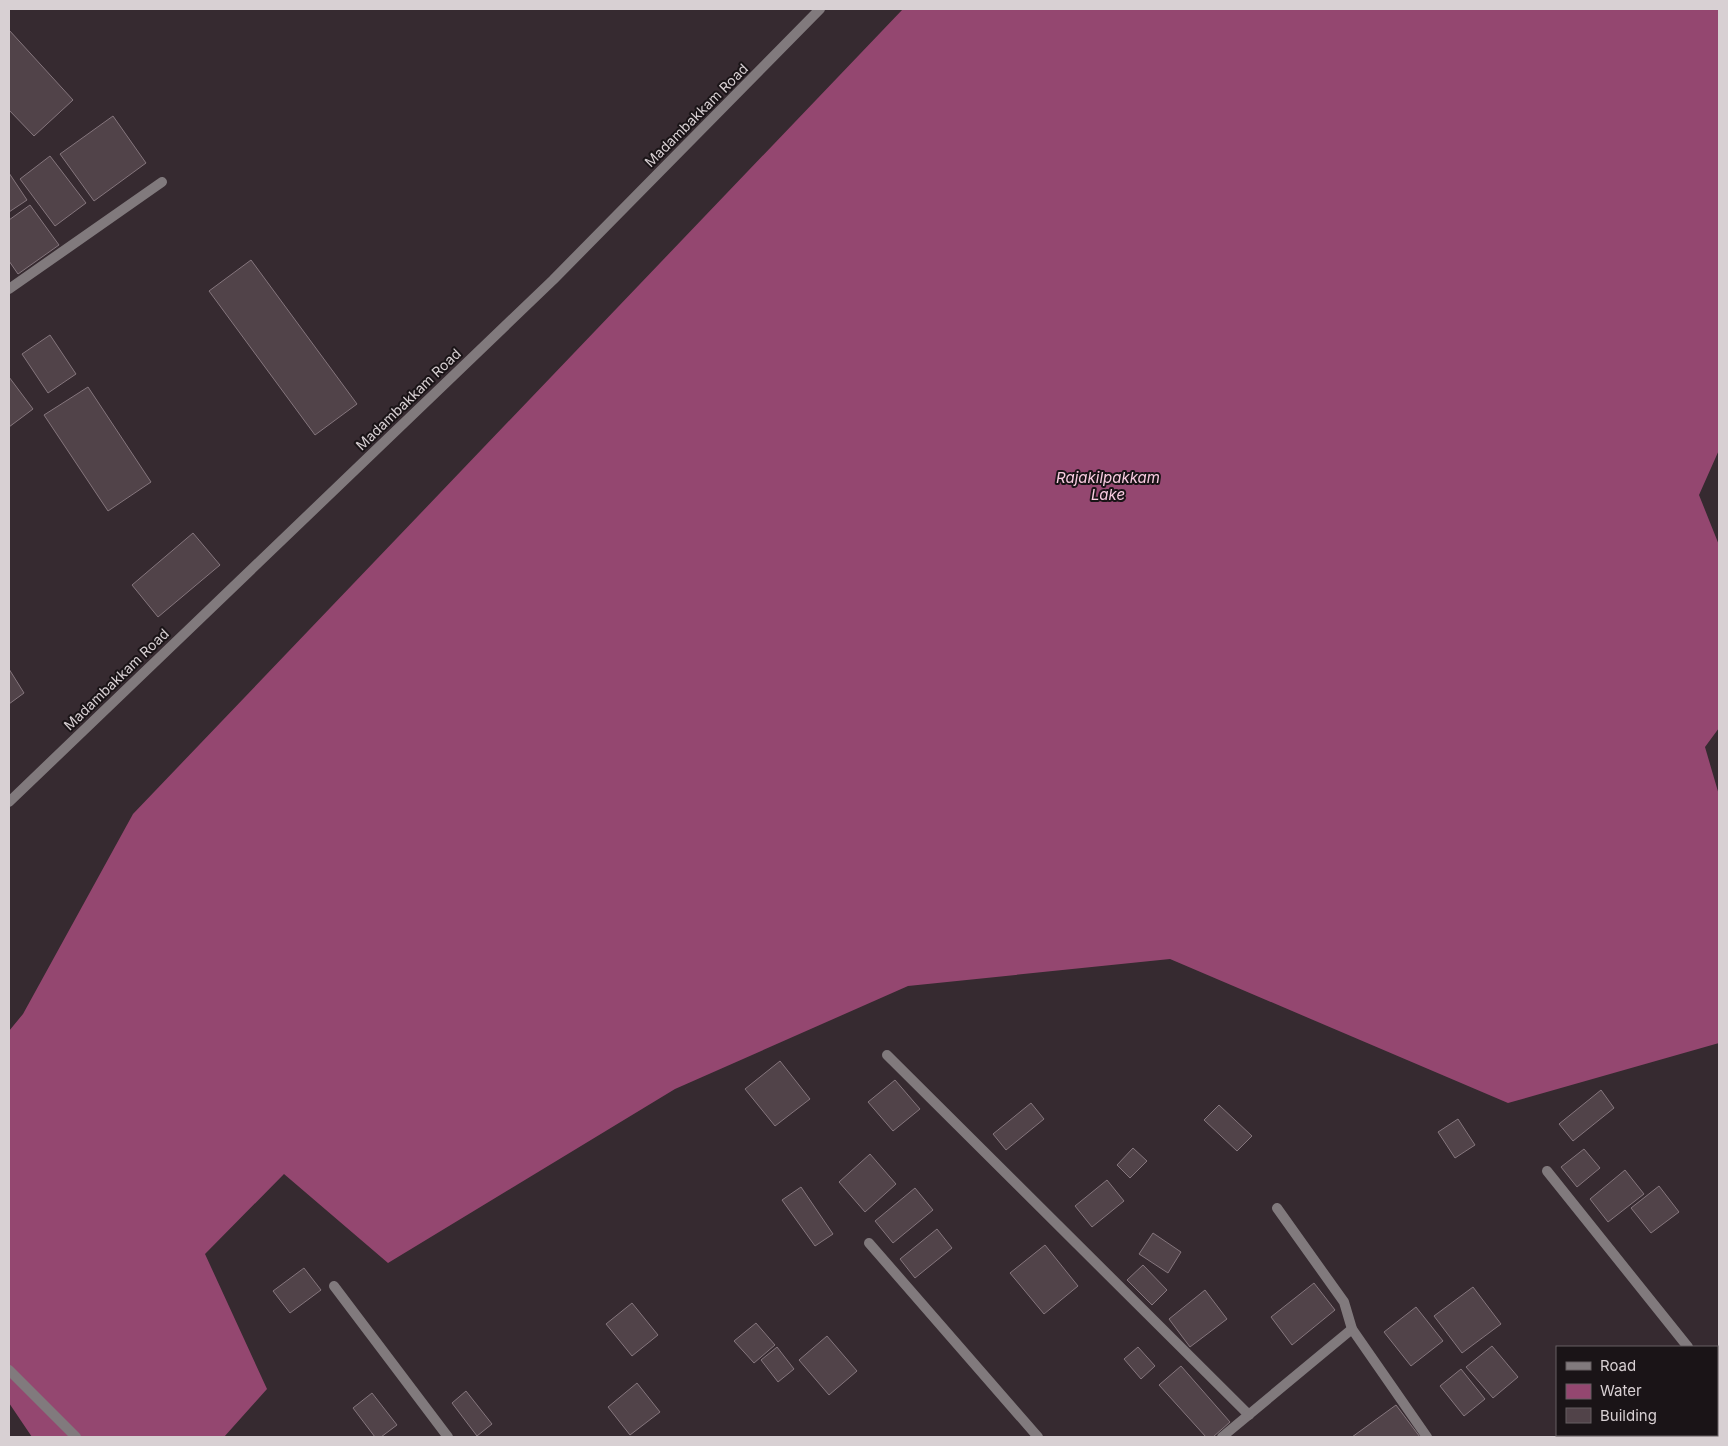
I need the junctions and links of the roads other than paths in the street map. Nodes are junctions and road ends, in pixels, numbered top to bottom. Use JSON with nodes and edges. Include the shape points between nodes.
{"nodes":[{"id":1,"x":820,"y":9,"type":"edge"},
{"id":2,"x":162,"y":182,"type":"dead end"},
{"id":3,"x":9,"y":289,"type":"edge"},
{"id":4,"x":9,"y":802,"type":"edge"},
{"id":5,"x":887,"y":1055,"type":"dead end"},
{"id":6,"x":1547,"y":1171,"type":"dead end"},
{"id":7,"x":1277,"y":1208,"type":"dead end"},
{"id":8,"x":869,"y":1243,"type":"dead end"},
{"id":9,"x":334,"y":1286,"type":"dead end"},
{"id":10,"x":1352,"y":1329,"type":"junction"},
{"id":11,"x":1687,"y":1346,"type":"edge"},
{"id":12,"x":9,"y":1370,"type":"edge"},
{"id":13,"x":1249,"y":1415,"type":"junction"},
{"id":14,"x":76,"y":1437,"type":"edge"},
{"id":15,"x":448,"y":1437,"type":"edge"},
{"id":16,"x":1038,"y":1437,"type":"edge"},
{"id":17,"x":1222,"y":1437,"type":"edge"},
{"id":18,"x":1427,"y":1437,"type":"edge"}],
"edges":[{"from":1,"to":4,"type":"street","name":"Madambakkam Road","via":[[553,280]]},
{"from":2,"to":3,"type":"street"},
{"from":5,"to":13,"type":"street"},
{"from":6,"to":11,"type":"street"},
{"from":7,"to":10,"type":"street","via":[[1344,1302]]},
{"from":8,"to":16,"type":"street"},
{"from":9,"to":15,"type":"street"},
{"from":10,"to":13,"type":"street"},
{"from":10,"to":18,"type":"street"},
{"from":12,"to":14,"type":"street"},
{"from":13,"to":17,"type":"street"}]}
